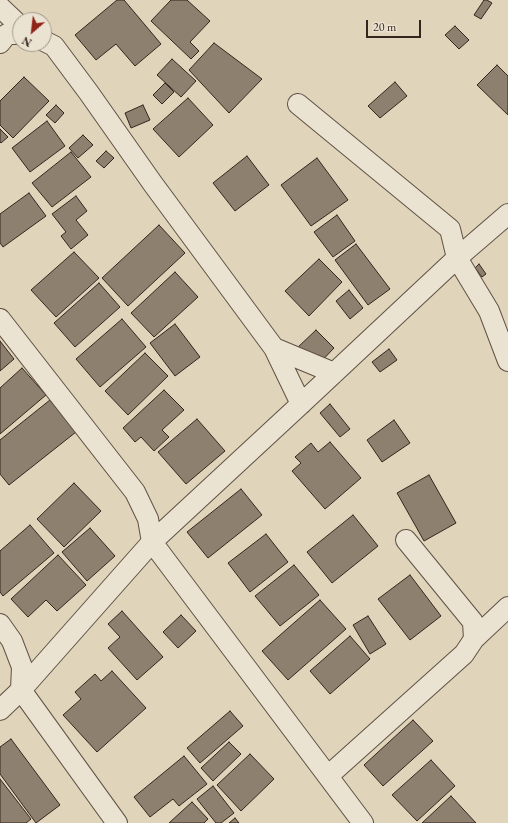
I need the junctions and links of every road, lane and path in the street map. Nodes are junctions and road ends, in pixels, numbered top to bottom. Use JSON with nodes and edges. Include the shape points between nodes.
{"nodes":[{"id":1,"x":0,"y":7,"type":"edge"},
{"id":2,"x":12,"y":18,"type":"edge"},
{"id":3,"x":12,"y":34,"type":"edge"},
{"id":4,"x":0,"y":43,"type":"edge"},
{"id":5,"x":52,"y":45,"type":"edge"},
{"id":6,"x":298,"y":104,"type":"dead end"},
{"id":7,"x":508,"y":214,"type":"edge"},
{"id":8,"x":457,"y":258,"type":"junction"},
{"id":9,"x":0,"y":319,"type":"edge"},
{"id":10,"x":274,"y":348,"type":"junction"},
{"id":11,"x":508,"y":361,"type":"edge"},
{"id":12,"x":334,"y":373,"type":"junction"},
{"id":13,"x":301,"y":404,"type":"junction"},
{"id":14,"x":406,"y":540,"type":"dead end"},
{"id":15,"x":152,"y":542,"type":"junction"},
{"id":16,"x":508,"y":607,"type":"edge"},
{"id":17,"x":0,"y":624,"type":"edge"},
{"id":18,"x":474,"y":639,"type":"junction"},
{"id":19,"x":21,"y":690,"type":"junction"},
{"id":20,"x":0,"y":710,"type":"edge"},
{"id":21,"x":328,"y":776,"type":"junction"},
{"id":22,"x":117,"y":823,"type":"edge"},
{"id":23,"x":363,"y":823,"type":"edge"}],
"edges":[{"from":1,"to":2,"type":"street"},
{"from":3,"to":4,"type":"street","via":[[7,34]]},
{"from":5,"to":10,"type":"street"},
{"from":6,"to":8,"type":"street","via":[[450,229]]},
{"from":7,"to":8,"type":"street"},
{"from":8,"to":11,"type":"street","via":[[489,311]]},
{"from":8,"to":12,"type":"street"},
{"from":9,"to":15,"type":"street","via":[[135,492],[148,519]]},
{"from":10,"to":12,"type":"street"},
{"from":10,"to":13,"type":"street"},
{"from":12,"to":13,"type":"street"},
{"from":13,"to":15,"type":"street"},
{"from":14,"to":18,"type":"street","via":[[473,622]]},
{"from":15,"to":19,"type":"street"},
{"from":15,"to":21,"type":"street"},
{"from":16,"to":18,"type":"street"},
{"from":17,"to":19,"type":"street","via":[[12,641],[22,667]]},
{"from":18,"to":21,"type":"street","via":[[464,654]]},
{"from":19,"to":20,"type":"street"},
{"from":19,"to":22,"type":"street"},
{"from":21,"to":23,"type":"street"}]}
